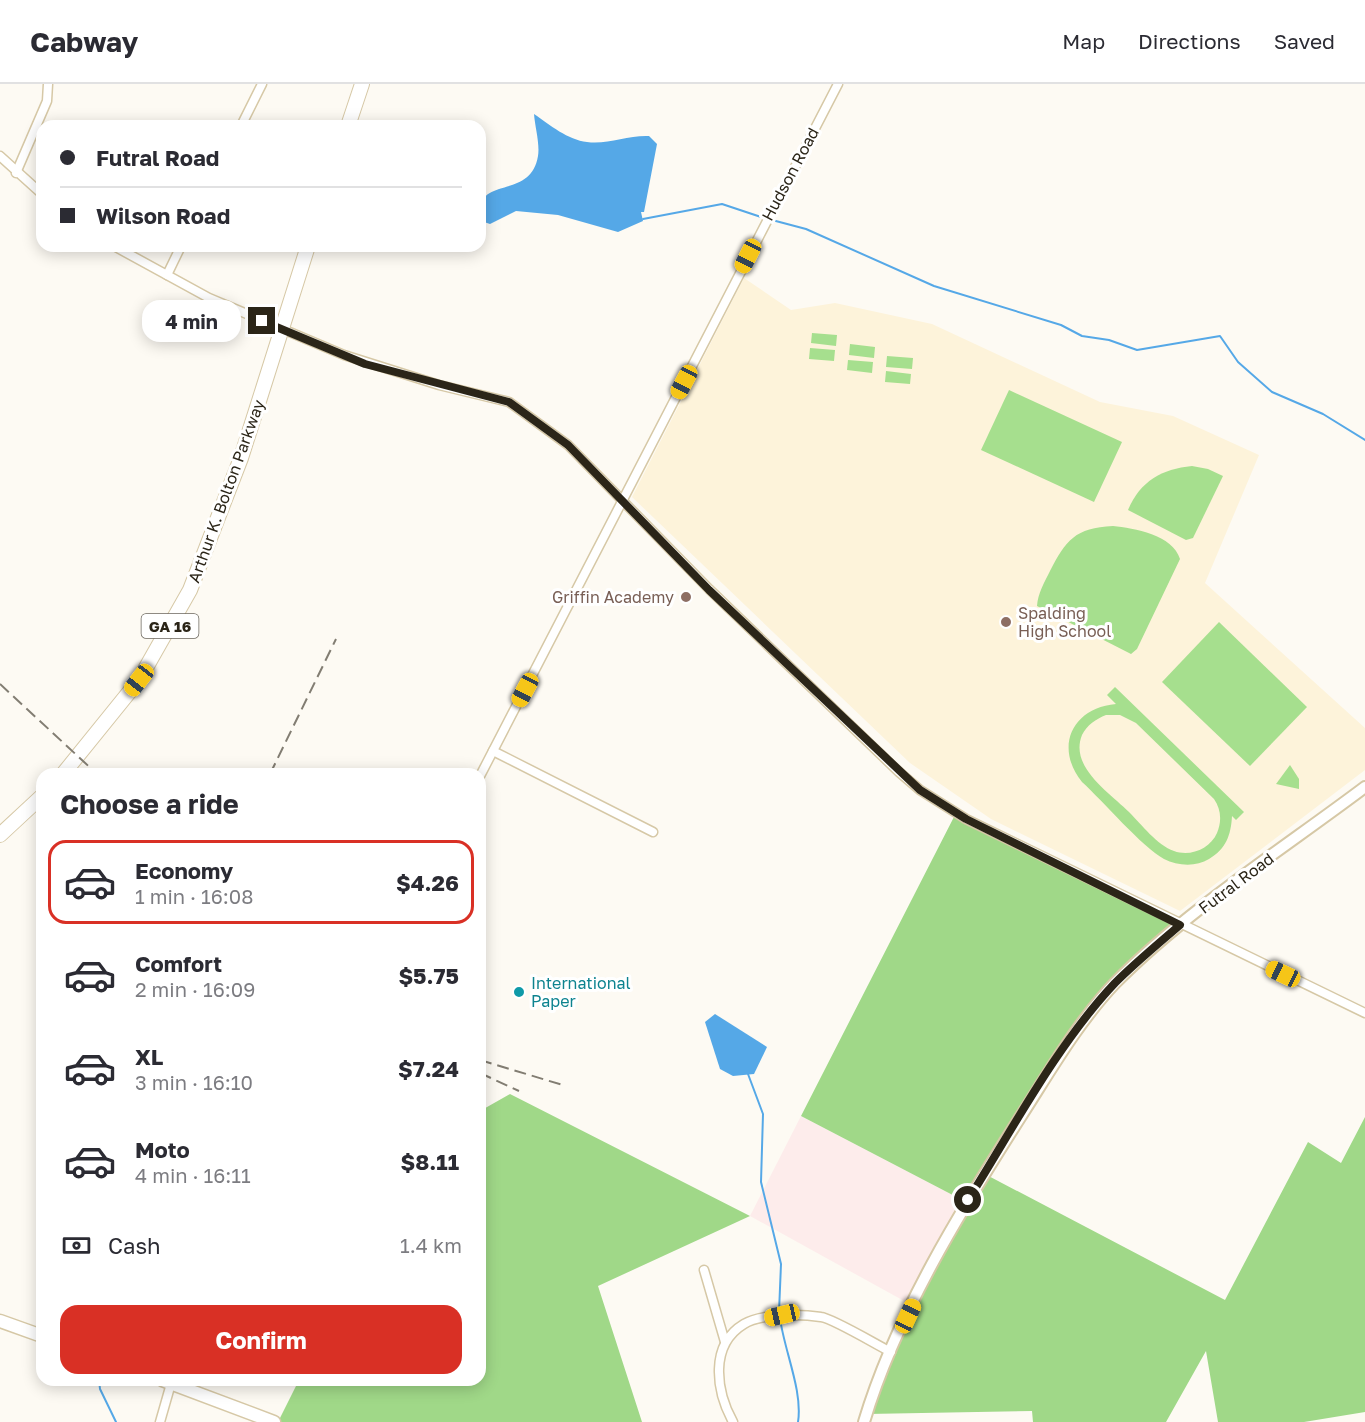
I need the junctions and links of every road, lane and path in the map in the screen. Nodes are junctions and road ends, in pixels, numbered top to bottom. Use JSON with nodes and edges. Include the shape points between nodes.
{"nodes":[{"id":1,"x":48,"y":84,"type":"edge"},
{"id":2,"x":262,"y":84,"type":"edge"},
{"id":3,"x":362,"y":84,"type":"edge"},
{"id":4,"x":837,"y":84,"type":"edge"},
{"id":5,"x":39,"y":120,"type":"edge"},
{"id":6,"x":244,"y":120,"type":"edge"},
{"id":7,"x":350,"y":120,"type":"edge"},
{"id":8,"x":36,"y":126,"type":"edge"},
{"id":9,"x":0,"y":156,"type":"edge"},
{"id":10,"x":16,"y":173,"type":"junction"},
{"id":11,"x":36,"y":189,"type":"edge"},
{"id":12,"x":125,"y":252,"type":"edge"},
{"id":13,"x":179,"y":252,"type":"edge"},
{"id":14,"x":306,"y":252,"type":"edge"},
{"id":15,"x":167,"y":275,"type":"junction"},
{"id":16,"x":281,"y":330,"type":"junction"},
{"id":17,"x":623,"y":500,"type":"junction"},
{"id":18,"x":493,"y":751,"type":"junction"},
{"id":19,"x":69,"y":768,"type":"edge"},
{"id":20,"x":484,"y":768,"type":"edge"},
{"id":21,"x":1365,"y":787,"type":"edge"},
{"id":22,"x":36,"y":802,"type":"edge"},
{"id":23,"x":653,"y":832,"type":"dead end"},
{"id":24,"x":0,"y":835,"type":"edge"},
{"id":25,"x":1180,"y":925,"type":"junction"},
{"id":26,"x":1365,"y":1013,"type":"edge"},
{"id":27,"x":704,"y":1270,"type":"dead end"},
{"id":28,"x":0,"y":1321,"type":"edge"},
{"id":29,"x":36,"y":1334,"type":"edge"},
{"id":30,"x":725,"y":1342,"type":"junction"},
{"id":31,"x":891,"y":1352,"type":"junction"},
{"id":32,"x":167,"y":1386,"type":"edge"},
{"id":33,"x":181,"y":1386,"type":"edge"},
{"id":34,"x":160,"y":1422,"type":"edge"},
{"id":35,"x":274,"y":1422,"type":"edge"},
{"id":36,"x":733,"y":1422,"type":"edge"},
{"id":37,"x":864,"y":1422,"type":"edge"}],
"edges":[{"from":1,"to":5,"type":"street","via":[[47,100]]},
{"from":2,"to":6,"type":"street"},
{"from":3,"to":7,"type":"main road"},
{"from":4,"to":17,"type":"street","name":"Hudson Road"},
{"from":8,"to":10,"type":"street"},
{"from":9,"to":10,"type":"street"},
{"from":10,"to":11,"type":"street"},
{"from":12,"to":15,"type":"street"},
{"from":13,"to":15,"type":"street"},
{"from":14,"to":16,"type":"main road","name":"Arthur K. Bolton Parkway","number":"GA 16"},
{"from":15,"to":16,"type":"street"},
{"from":16,"to":17,"type":"street","via":[[365,364],[509,402],[557,435]]},
{"from":16,"to":19,"type":"main road","name":"Arthur K. Bolton Parkway","number":"GA 16","via":[[237,470],[190,590],[139,680]]},
{"from":17,"to":18,"type":"street","name":"Hudson Road"},
{"from":17,"to":25,"type":"street","via":[[709,590],[920,790],[966,819]]},
{"from":18,"to":20,"type":"street","name":"Hudson Road"},
{"from":18,"to":23,"type":"street"},
{"from":21,"to":25,"type":"street","name":"Futral Road"},
{"from":22,"to":24,"type":"main road"},
{"from":25,"to":26,"type":"street"},
{"from":25,"to":31,"type":"street","name":"Futral Road","via":[[1115,984],[1061,1053],[962,1211]]},
{"from":27,"to":30,"type":"street"},
{"from":28,"to":29,"type":"main road"},
{"from":30,"to":31,"type":"street","via":[[745,1323],[782,1315],[824,1317]]},
{"from":30,"to":36,"type":"street","via":[[718,1369],[721,1401]]},
{"from":31,"to":37,"type":"street","name":"Futral Road"},
{"from":32,"to":34,"type":"street"},
{"from":33,"to":35,"type":"main road"}]}
